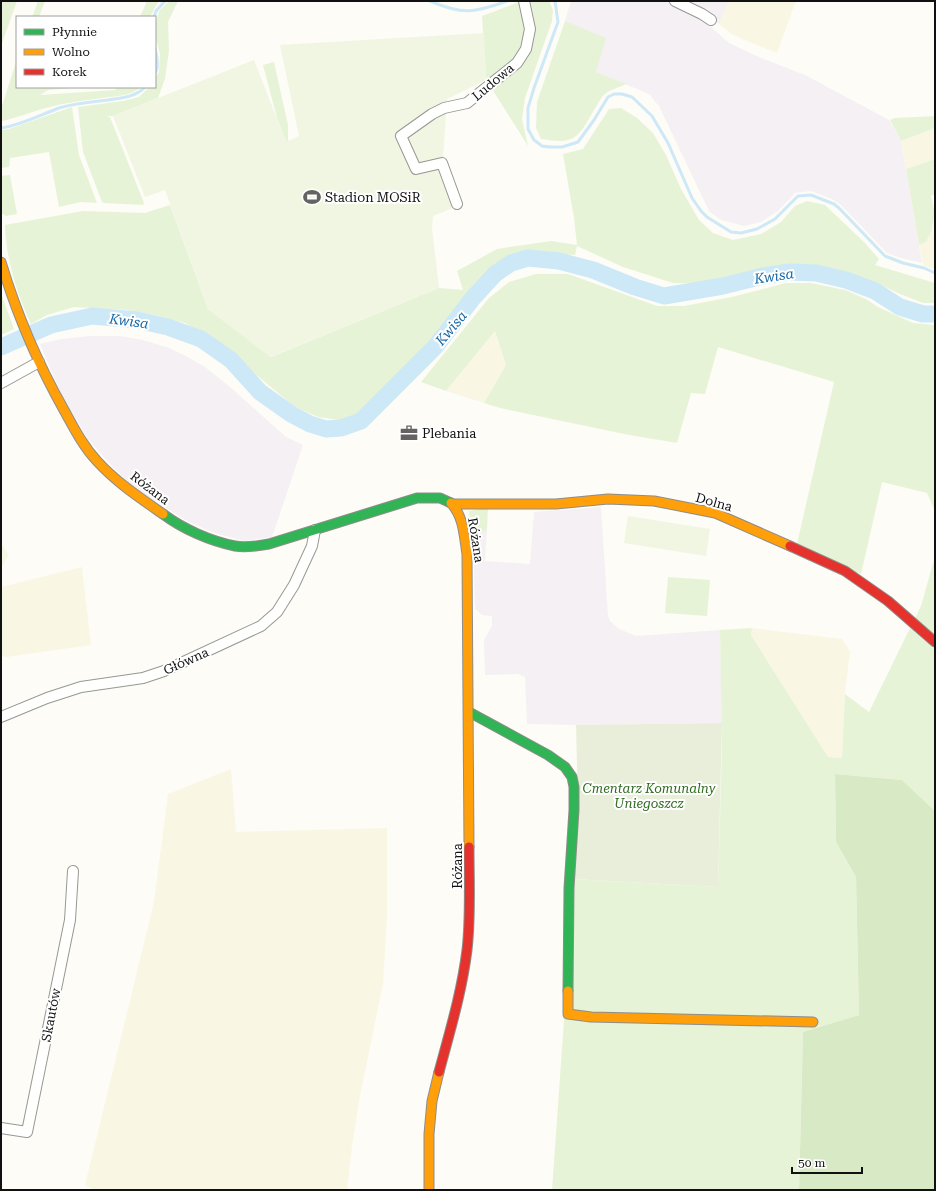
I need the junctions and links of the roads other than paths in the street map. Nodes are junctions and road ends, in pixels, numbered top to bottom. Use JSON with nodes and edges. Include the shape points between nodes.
{"nodes":[{"id":1,"x":675,"y":1,"type":"edge"},
{"id":2,"x":525,"y":4,"type":"edge"},
{"id":3,"x":711,"y":20,"type":"dead end"},
{"id":4,"x":457,"y":204,"type":"dead end"},
{"id":5,"x":1,"y":262,"type":"edge"},
{"id":6,"x":39,"y":362,"type":"junction"},
{"id":7,"x":1,"y":383,"type":"edge"},
{"id":8,"x":452,"y":504,"type":"junction"},
{"id":9,"x":315,"y":530,"type":"junction"},
{"id":10,"x":935,"y":642,"type":"edge"},
{"id":11,"x":469,"y":712,"type":"junction"},
{"id":12,"x":1,"y":717,"type":"edge"},
{"id":13,"x":73,"y":871,"type":"dead end"},
{"id":14,"x":813,"y":1022,"type":"dead end"},
{"id":15,"x":1,"y":1128,"type":"edge"},
{"id":16,"x":429,"y":1190,"type":"edge"}],
"edges":[{"from":1,"to":3,"type":"street"},
{"from":2,"to":4,"type":"street","name":"Ludowa","via":[[530,29],[526,49],[516,63],[467,104],[444,108],[401,136],[416,169],[442,162]]},
{"from":5,"to":6,"type":"street","name":"Różana","via":[[18,315]]},
{"from":6,"to":7,"type":"street"},
{"from":6,"to":9,"type":"street","name":"Różana","via":[[86,448],[130,491],[168,518],[200,535],[235,546],[269,544]]},
{"from":8,"to":9,"type":"street","name":"Różana","via":[[444,499],[417,498]]},
{"from":8,"to":10,"type":"street","name":"Dolna","via":[[556,504],[608,499],[654,501],[715,513],[845,571],[888,601]]},
{"from":8,"to":11,"type":"street","name":"Różana","via":[[461,521],[467,554]]},
{"from":9,"to":12,"type":"street","name":"Główna","via":[[312,546],[294,585],[277,612],[261,626],[164,671],[143,678],[81,687]]},
{"from":11,"to":14,"type":"street","via":[[548,755],[565,767],[572,777],[574,810],[569,888],[568,1014],[591,1017]]},
{"from":11,"to":16,"type":"street","name":"Różana","via":[[470,876],[467,949],[461,988],[432,1101]]},
{"from":13,"to":15,"type":"street","name":"Skautów","via":[[70,920],[27,1132]]}]}
